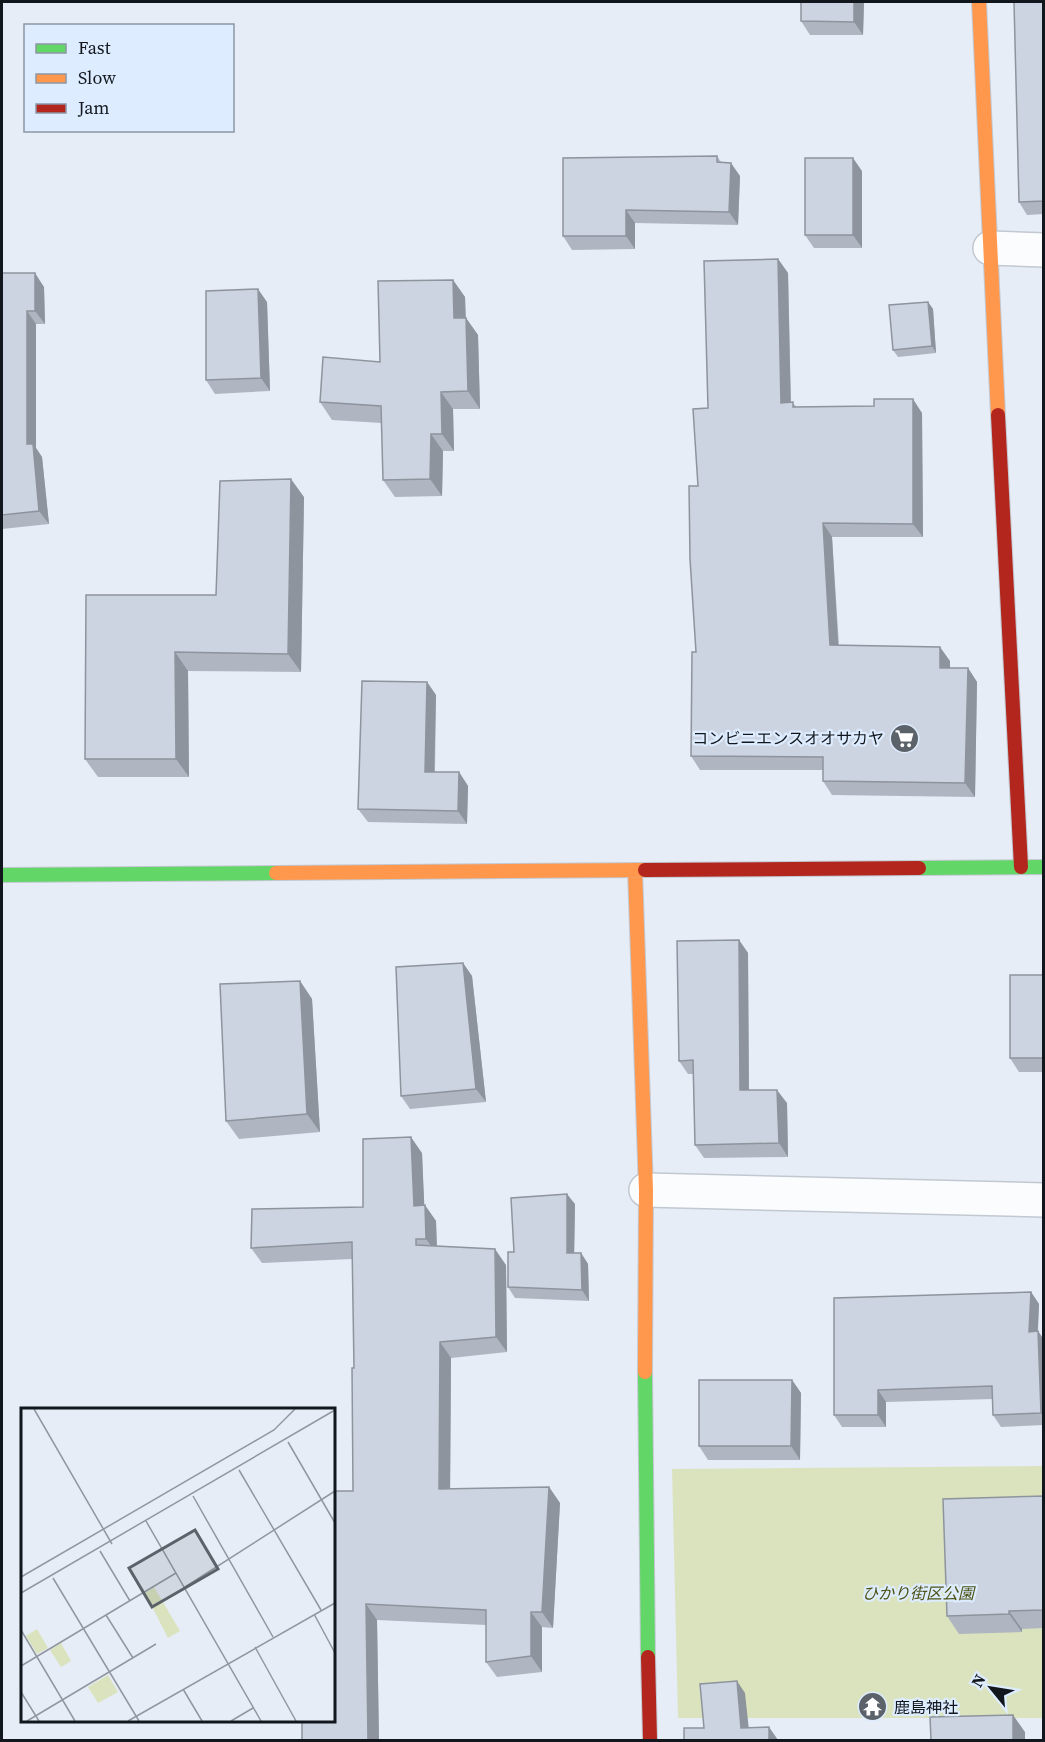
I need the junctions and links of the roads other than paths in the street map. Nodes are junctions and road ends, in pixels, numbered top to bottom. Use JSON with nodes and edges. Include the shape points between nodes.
{"nodes":[{"id":1,"x":979,"y":2,"type":"edge"},
{"id":2,"x":990,"y":248,"type":"junction"},
{"id":3,"x":1044,"y":250,"type":"edge"},
{"id":4,"x":1022,"y":867,"type":"junction"},
{"id":5,"x":1044,"y":867,"type":"edge"},
{"id":6,"x":635,"y":870,"type":"junction"},
{"id":7,"x":2,"y":875,"type":"edge"},
{"id":8,"x":646,"y":1190,"type":"junction"},
{"id":9,"x":1044,"y":1200,"type":"edge"},
{"id":10,"x":650,"y":1740,"type":"edge"}],
"edges":[{"from":1,"to":2,"type":"street"},
{"from":2,"to":3,"type":"street"},
{"from":2,"to":4,"type":"street"},
{"from":4,"to":5,"type":"street"},
{"from":4,"to":6,"type":"street"},
{"from":6,"to":7,"type":"street"},
{"from":6,"to":8,"type":"street"},
{"from":8,"to":9,"type":"street"},
{"from":8,"to":10,"type":"street","via":[[645,1468]]}]}
